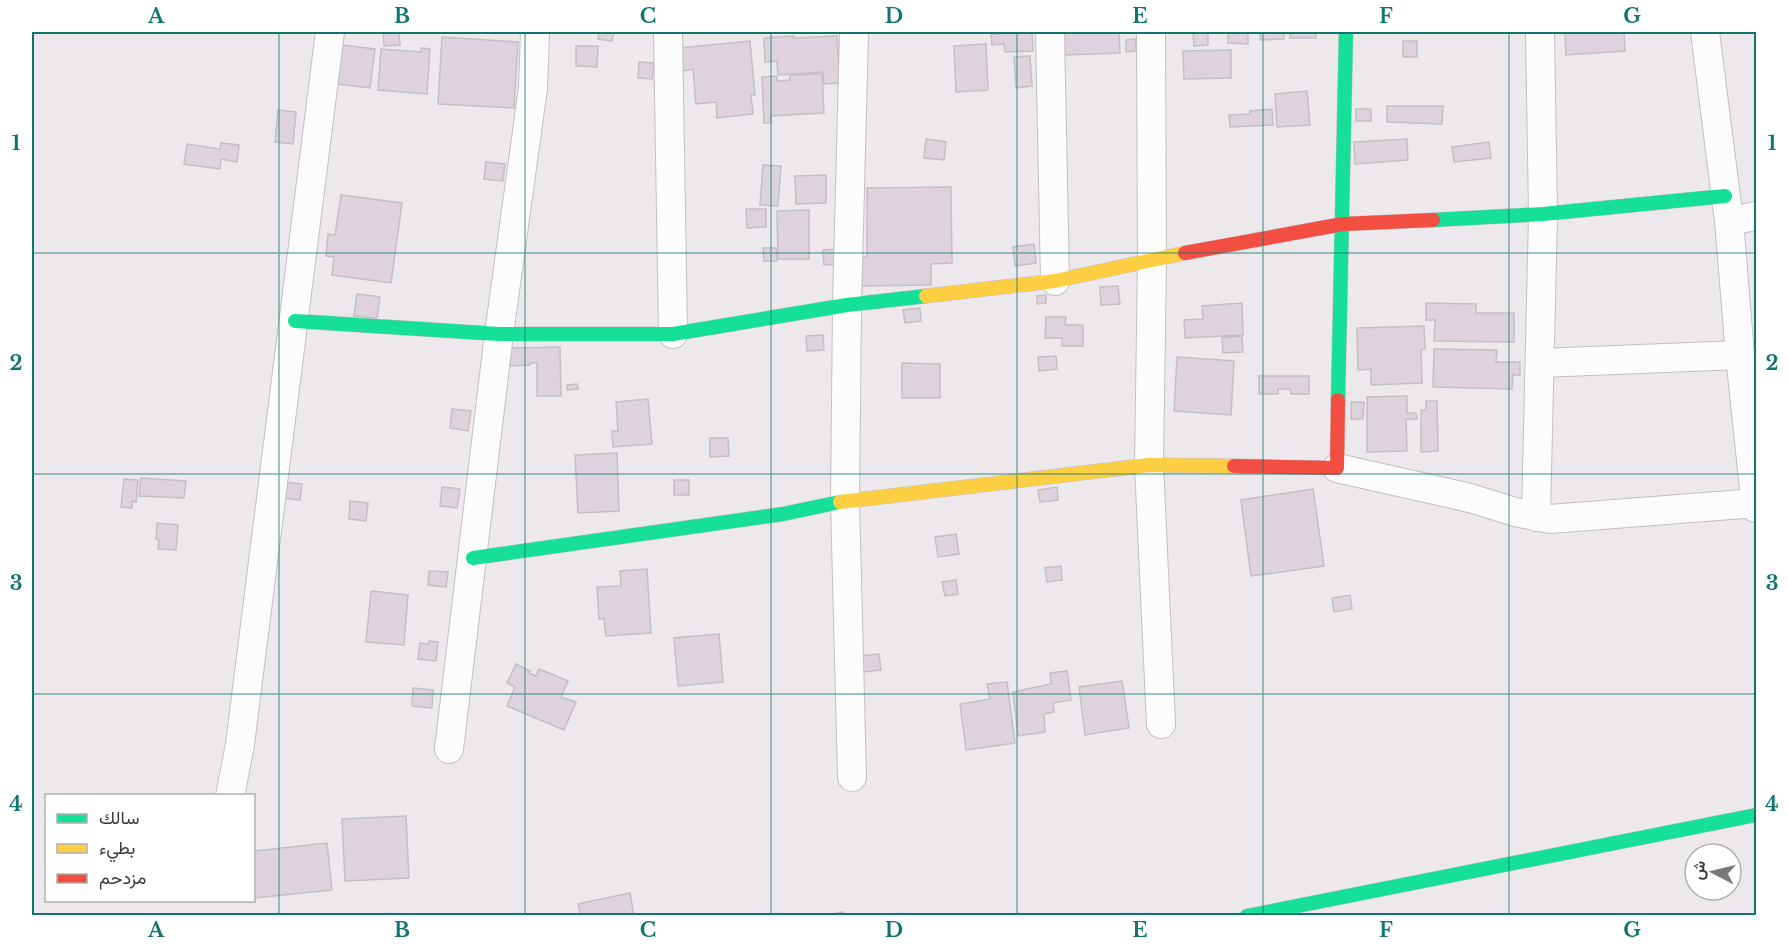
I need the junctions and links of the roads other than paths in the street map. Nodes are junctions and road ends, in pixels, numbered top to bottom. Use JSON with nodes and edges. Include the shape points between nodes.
{"nodes":[{"id":1,"x":330,"y":32,"type":"edge"},
{"id":2,"x":535,"y":32,"type":"edge"},
{"id":3,"x":668,"y":32,"type":"edge"},
{"id":4,"x":854,"y":32,"type":"edge"},
{"id":5,"x":1050,"y":32,"type":"edge"},
{"id":6,"x":1151,"y":32,"type":"edge"},
{"id":7,"x":1346,"y":32,"type":"edge"},
{"id":8,"x":1540,"y":32,"type":"edge"},
{"id":9,"x":1705,"y":32,"type":"edge"},
{"id":10,"x":1737,"y":211,"type":"edge"},
{"id":11,"x":1543,"y":214,"type":"junction"},
{"id":12,"x":1343,"y":224,"type":"junction"},
{"id":13,"x":1152,"y":259,"type":"junction"},
{"id":14,"x":1055,"y":281,"type":"junction"},
{"id":15,"x":847,"y":305,"type":"junction"},
{"id":16,"x":295,"y":321,"type":"junction"},
{"id":17,"x":499,"y":334,"type":"junction"},
{"id":18,"x":673,"y":334,"type":"junction"},
{"id":19,"x":1740,"y":355,"type":"junction"},
{"id":20,"x":1540,"y":363,"type":"junction"},
{"id":21,"x":1149,"y":465,"type":"junction"},
{"id":22,"x":1337,"y":468,"type":"junction"},
{"id":23,"x":845,"y":501,"type":"junction"},
{"id":24,"x":1756,"y":503,"type":"edge"},
{"id":25,"x":1756,"y":508,"type":"edge"},
{"id":26,"x":1536,"y":517,"type":"junction"},
{"id":27,"x":473,"y":558,"type":"junction"},
{"id":28,"x":1161,"y":724,"type":"dead end"},
{"id":29,"x":449,"y":748,"type":"dead end"},
{"id":30,"x":852,"y":777,"type":"dead end"},
{"id":31,"x":230,"y":794,"type":"edge"},
{"id":32,"x":1756,"y":816,"type":"edge"},
{"id":33,"x":1247,"y":915,"type":"edge"}],
"edges":[{"from":1,"to":16,"type":"street"},
{"from":2,"to":17,"type":"street","via":[[533,88]]},
{"from":3,"to":18,"type":"street"},
{"from":4,"to":15,"type":"street"},
{"from":5,"to":14,"type":"street"},
{"from":6,"to":13,"type":"street"},
{"from":7,"to":12,"type":"street"},
{"from":8,"to":11,"type":"street"},
{"from":9,"to":10,"type":"street"},
{"from":10,"to":11,"type":"street"},
{"from":10,"to":19,"type":"street"},
{"from":11,"to":12,"type":"street"},
{"from":11,"to":20,"type":"street"},
{"from":12,"to":13,"type":"street"},
{"from":12,"to":22,"type":"street"},
{"from":13,"to":14,"type":"street"},
{"from":13,"to":21,"type":"street"},
{"from":14,"to":15,"type":"street"},
{"from":15,"to":18,"type":"street"},
{"from":15,"to":23,"type":"street"},
{"from":16,"to":17,"type":"street"},
{"from":16,"to":31,"type":"street"},
{"from":17,"to":18,"type":"street"},
{"from":17,"to":27,"type":"street"},
{"from":19,"to":20,"type":"street"},
{"from":19,"to":24,"type":"street"},
{"from":20,"to":26,"type":"street"},
{"from":21,"to":22,"type":"street"},
{"from":21,"to":23,"type":"street"},
{"from":21,"to":28,"type":"street"},
{"from":22,"to":26,"type":"street"},
{"from":23,"to":27,"type":"street"},
{"from":23,"to":30,"type":"street"},
{"from":24,"to":25,"type":"street"},
{"from":24,"to":26,"type":"street"},
{"from":27,"to":29,"type":"street"},
{"from":32,"to":33,"type":"street"}]}
